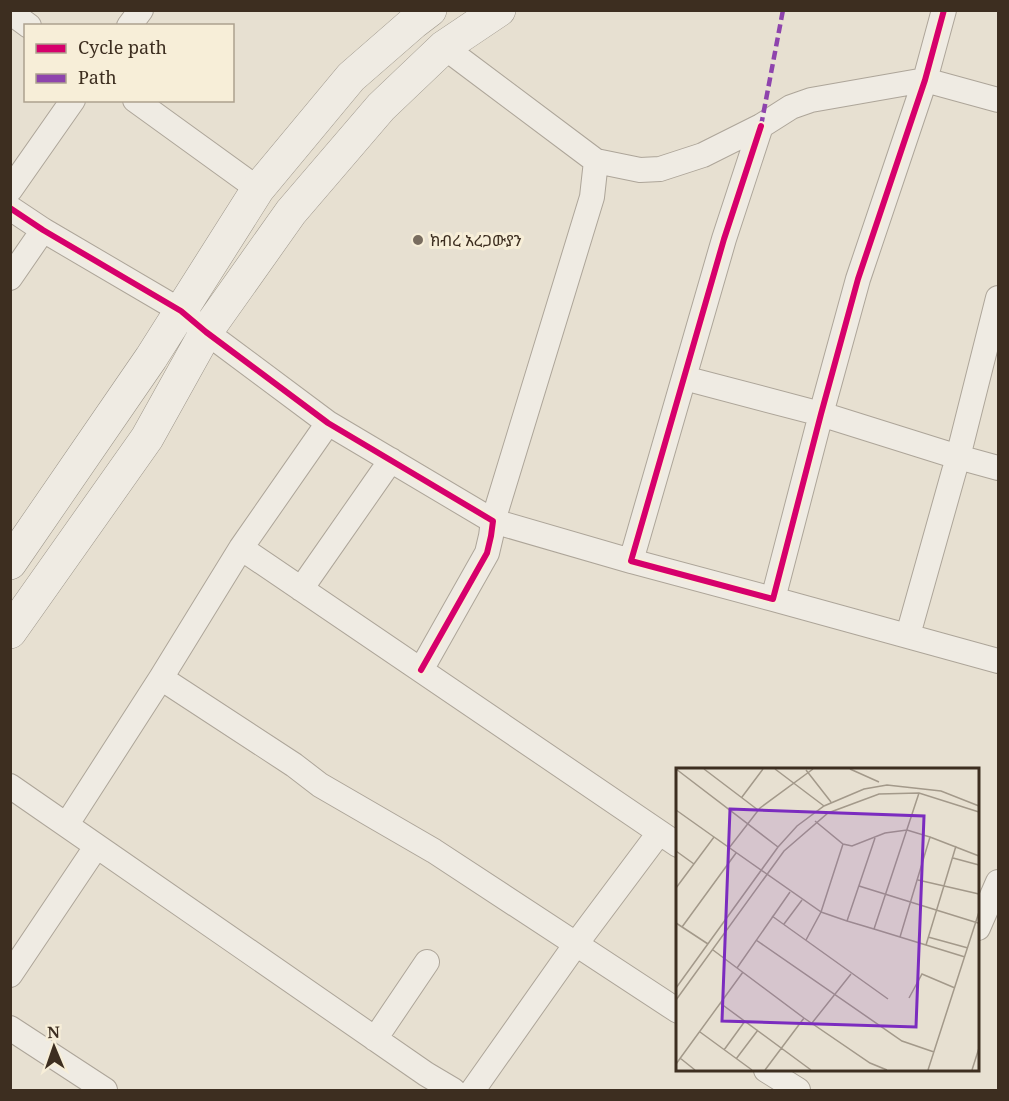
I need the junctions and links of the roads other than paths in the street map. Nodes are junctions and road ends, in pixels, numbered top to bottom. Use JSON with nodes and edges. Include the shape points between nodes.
{"nodes":[{"id":1,"x":141,"y":10,"type":"edge"},
{"id":2,"x":430,"y":10,"type":"edge"},
{"id":3,"x":499,"y":10,"type":"edge"},
{"id":4,"x":944,"y":10,"type":"edge"},
{"id":5,"x":10,"y":12,"type":"edge"},
{"id":6,"x":26,"y":24,"type":"edge"},
{"id":7,"x":130,"y":24,"type":"edge"},
{"id":8,"x":444,"y":47,"type":"junction"},
{"id":9,"x":925,"y":80,"type":"junction"},
{"id":10,"x":999,"y":100,"type":"edge"},
{"id":11,"x":72,"y":102,"type":"edge"},
{"id":12,"x":138,"y":102,"type":"edge"},
{"id":13,"x":760,"y":126,"type":"junction"},
{"id":14,"x":596,"y":161,"type":"junction"},
{"id":15,"x":258,"y":189,"type":"junction"},
{"id":16,"x":10,"y":190,"type":"edge"},
{"id":17,"x":10,"y":208,"type":"edge"},
{"id":18,"x":43,"y":230,"type":"junction"},
{"id":19,"x":10,"y":278,"type":"edge"},
{"id":20,"x":999,"y":298,"type":"edge"},
{"id":21,"x":181,"y":311,"type":"junction"},
{"id":22,"x":206,"y":332,"type":"junction"},
{"id":23,"x":994,"y":337,"type":"edge"},
{"id":24,"x":684,"y":378,"type":"junction"},
{"id":25,"x":821,"y":414,"type":"junction"},
{"id":26,"x":328,"y":423,"type":"junction"},
{"id":27,"x":958,"y":457,"type":"junction"},
{"id":28,"x":391,"y":460,"type":"junction"},
{"id":29,"x":999,"y":468,"type":"edge"},
{"id":30,"x":493,"y":521,"type":"junction"},
{"id":31,"x":242,"y":548,"type":"junction"},
{"id":32,"x":631,"y":561,"type":"junction"},
{"id":33,"x":10,"y":563,"type":"edge"},
{"id":34,"x":301,"y":589,"type":"junction"},
{"id":35,"x":773,"y":599,"type":"junction"},
{"id":36,"x":10,"y":632,"type":"edge"},
{"id":37,"x":908,"y":635,"type":"junction"},
{"id":38,"x":999,"y":661,"type":"edge"},
{"id":39,"x":421,"y":670,"type":"junction"},
{"id":40,"x":161,"y":678,"type":"junction"},
{"id":41,"x":10,"y":786,"type":"edge"},
{"id":42,"x":66,"y":824,"type":"junction"},
{"id":43,"x":668,"y":839,"type":"edge"},
{"id":44,"x":96,"y":847,"type":"junction"},
{"id":45,"x":999,"y":882,"type":"edge"},
{"id":46,"x":979,"y":926,"type":"edge"},
{"id":47,"x":576,"y":944,"type":"junction"},
{"id":48,"x":427,"y":962,"type":"dead end"},
{"id":49,"x":10,"y":975,"type":"edge"},
{"id":50,"x":676,"y":1010,"type":"edge"},
{"id":51,"x":10,"y":1028,"type":"edge"},
{"id":52,"x":375,"y":1039,"type":"junction"},
{"id":53,"x":768,"y":1071,"type":"edge"},
{"id":54,"x":420,"y":1082,"type":"edge"},
{"id":55,"x":105,"y":1090,"type":"edge"},
{"id":56,"x":453,"y":1090,"type":"edge"},
{"id":57,"x":473,"y":1090,"type":"edge"},
{"id":58,"x":798,"y":1090,"type":"edge"}],
"edges":[{"from":1,"to":7,"type":"street"},
{"from":2,"to":15,"type":"main road","via":[[351,77]]},
{"from":3,"to":8,"type":"main road"},
{"from":4,"to":9,"type":"street"},
{"from":5,"to":6,"type":"street"},
{"from":8,"to":14,"type":"street"},
{"from":8,"to":22,"type":"main road","via":[[381,107],[291,212]]},
{"from":9,"to":10,"type":"street"},
{"from":9,"to":13,"type":"street","via":[[811,100]]},
{"from":9,"to":25,"type":"street","via":[[858,279]]},
{"from":11,"to":16,"type":"street"},
{"from":12,"to":15,"type":"street"},
{"from":13,"to":14,"type":"street","via":[[703,155],[660,169],[640,170]]},
{"from":13,"to":24,"type":"street"},
{"from":14,"to":30,"type":"street","via":[[592,197]]},
{"from":15,"to":21,"type":"main road"},
{"from":17,"to":18,"type":"street"},
{"from":18,"to":19,"type":"street"},
{"from":18,"to":21,"type":"street"},
{"from":20,"to":23,"type":"street"},
{"from":21,"to":22,"type":"street"},
{"from":21,"to":33,"type":"main road"},
{"from":22,"to":26,"type":"street"},
{"from":22,"to":36,"type":"main road","via":[[147,438]]},
{"from":23,"to":27,"type":"street"},
{"from":24,"to":25,"type":"street"},
{"from":24,"to":32,"type":"street"},
{"from":25,"to":27,"type":"street"},
{"from":25,"to":35,"type":"street"},
{"from":26,"to":28,"type":"street"},
{"from":26,"to":31,"type":"street"},
{"from":27,"to":29,"type":"street"},
{"from":27,"to":37,"type":"street"},
{"from":28,"to":30,"type":"street"},
{"from":28,"to":34,"type":"street"},
{"from":30,"to":32,"type":"street"},
{"from":30,"to":39,"type":"street","via":[[487,553]]},
{"from":31,"to":34,"type":"street"},
{"from":31,"to":40,"type":"street"},
{"from":32,"to":35,"type":"street"},
{"from":34,"to":39,"type":"street"},
{"from":35,"to":37,"type":"street"},
{"from":37,"to":38,"type":"street"},
{"from":39,"to":43,"type":"street"},
{"from":40,"to":42,"type":"street"},
{"from":40,"to":47,"type":"street","via":[[320,785],[434,851]]},
{"from":41,"to":42,"type":"street"},
{"from":42,"to":44,"type":"street"},
{"from":43,"to":47,"type":"street"},
{"from":44,"to":49,"type":"street"},
{"from":44,"to":52,"type":"street"},
{"from":45,"to":46,"type":"street"},
{"from":47,"to":50,"type":"street"},
{"from":47,"to":57,"type":"street"},
{"from":48,"to":52,"type":"street"},
{"from":51,"to":55,"type":"street"},
{"from":52,"to":54,"type":"street"},
{"from":53,"to":58,"type":"street"},
{"from":54,"to":56,"type":"street"}]}
